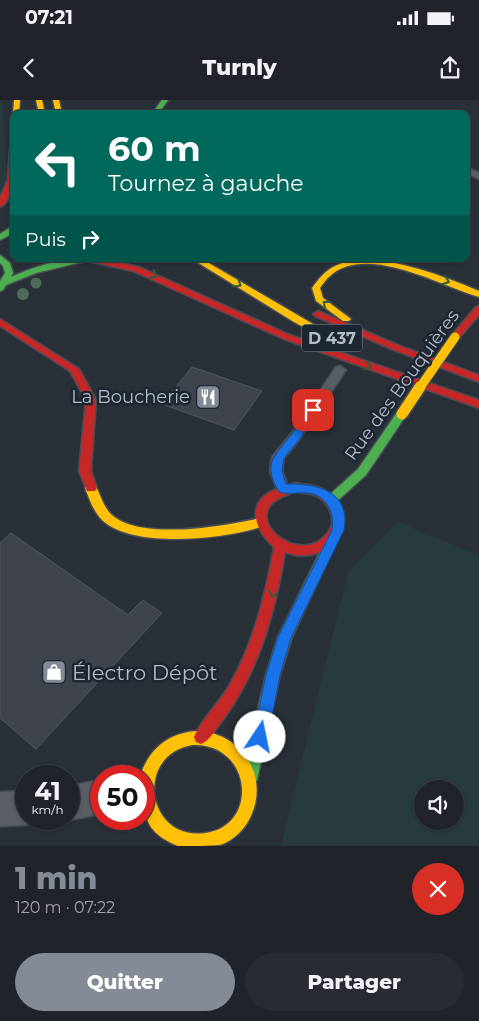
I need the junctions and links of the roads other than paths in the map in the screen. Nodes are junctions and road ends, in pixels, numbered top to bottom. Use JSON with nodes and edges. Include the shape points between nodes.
{"nodes":[{"id":1,"x":10,"y":184,"type":"edge"},
{"id":2,"x":0,"y":205,"type":"edge"},
{"id":3,"x":7,"y":260,"type":"edge"},
{"id":4,"x":70,"y":262,"type":"edge"},
{"id":5,"x":113,"y":262,"type":"edge"},
{"id":6,"x":201,"y":262,"type":"edge"},
{"id":7,"x":2,"y":286,"type":"edge"},
{"id":8,"x":479,"y":294,"type":"edge"},
{"id":9,"x":306,"y":307,"type":"dead end"},
{"id":10,"x":479,"y":310,"type":"edge"},
{"id":11,"x":0,"y":312,"type":"edge"},
{"id":12,"x":2,"y":323,"type":"edge"},
{"id":13,"x":397,"y":348,"type":"junction"},
{"id":14,"x":340,"y":370,"type":"dead end"},
{"id":15,"x":479,"y":379,"type":"edge"},
{"id":16,"x":479,"y":397,"type":"edge"},
{"id":17,"x":479,"y":404,"type":"edge"},
{"id":18,"x":283,"y":489,"type":"junction"},
{"id":19,"x":330,"y":500,"type":"junction"},
{"id":20,"x":260,"y":523,"type":"junction"},
{"id":21,"x":332,"y":540,"type":"junction"},
{"id":22,"x":280,"y":546,"type":"junction"},
{"id":23,"x":201,"y":736,"type":"junction"},
{"id":24,"x":154,"y":765,"type":"edge"},
{"id":25,"x":249,"y":780,"type":"junction"},
{"id":26,"x":15,"y":808,"type":"edge"},
{"id":27,"x":0,"y":809,"type":"edge"},
{"id":28,"x":155,"y":821,"type":"edge"},
{"id":29,"x":201,"y":844,"type":"edge"}],
"edges":[{"from":1,"to":2,"type":"main road"},
{"from":3,"to":7,"type":"main road","via":[[9,277]]},
{"from":4,"to":7,"type":"main road","via":[[33,271]]},
{"from":5,"to":17,"type":"main road","one_way":true,"via":[[144,270],[257,326]]},
{"from":6,"to":16,"type":"main road","number":"D 437","one_way":true,"via":[[297,320],[351,346]]},
{"from":13,"to":8,"type":"main road","one_way":true,"via":[[340,316],[319,299],[316,288],[321,278],[330,270],[348,264],[382,263],[431,276]]},
{"from":9,"to":13,"type":"main road","number":"D 437"},
{"from":10,"to":19,"type":"main road","name":"Rue des Bouquières","bridge":true,"via":[[454,338],[372,461]]},
{"from":11,"to":12,"type":"main road"},
{"from":12,"to":20,"type":"main road","via":[[74,369],[91,400],[84,471],[97,505],[113,522],[170,536]]},
{"from":13,"to":15,"type":"main road","number":"D 437"},
{"from":14,"to":18,"type":"lane","via":[[278,457],[276,471]]},
{"from":18,"to":19,"type":"main road","via":[[309,488]]},
{"from":18,"to":20,"type":"main road","via":[[264,502]]},
{"from":19,"to":21,"type":"main road","via":[[340,519]]},
{"from":20,"to":22,"type":"main road","via":[[267,536]]},
{"from":21,"to":22,"type":"main road","via":[[308,550]]},
{"from":21,"to":25,"type":"main road","via":[[285,637]]},
{"from":22,"to":23,"type":"main road","one_way":true,"via":[[275,586],[264,628],[243,682],[218,720]]},
{"from":23,"to":24,"type":"main road","via":[[170,746]]},
{"from":23,"to":25,"type":"main road","via":[[218,740],[232,749],[243,763]]},
{"from":25,"to":29,"type":"main road","via":[[249,797],[243,814],[232,828]]},
{"from":26,"to":27,"type":"street"},
{"from":28,"to":29,"type":"main road","via":[[172,837]]}]}
